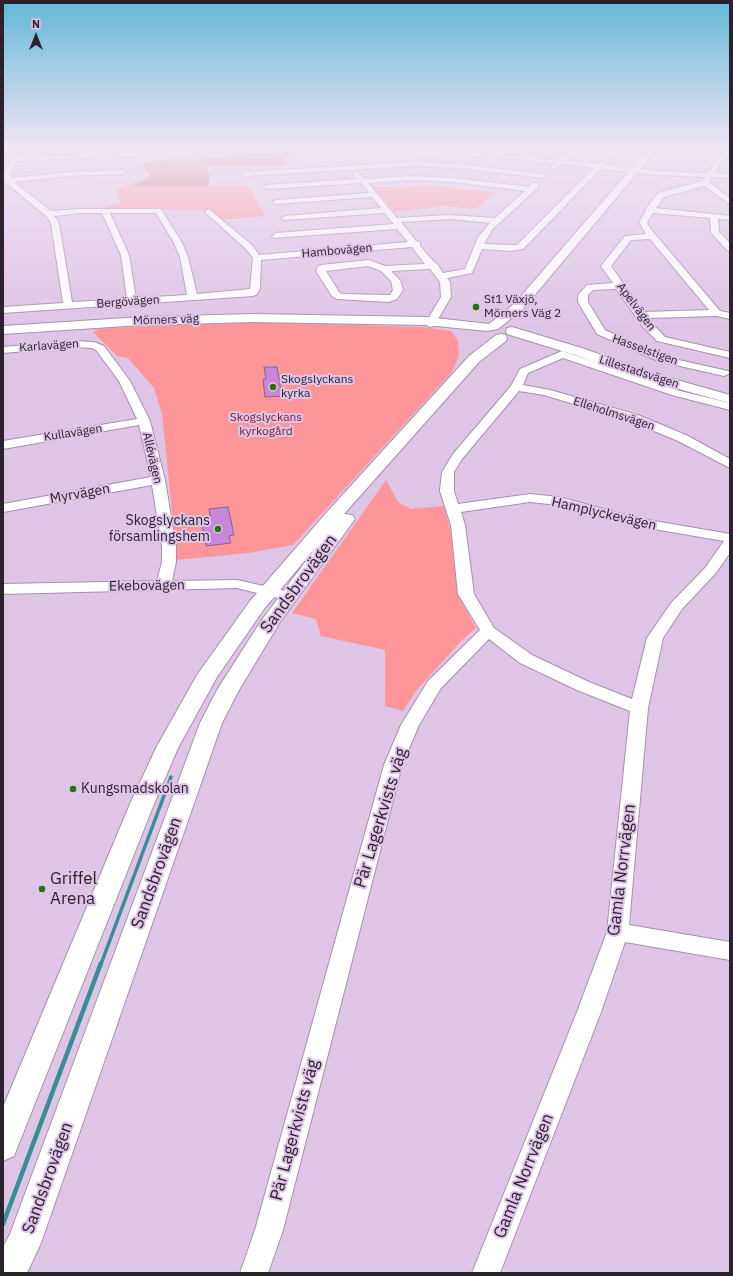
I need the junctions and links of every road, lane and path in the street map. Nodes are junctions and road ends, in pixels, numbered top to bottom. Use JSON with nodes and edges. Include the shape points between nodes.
{"nodes":[{"id":1,"x":41,"y":208,"type":"edge"},
{"id":2,"x":385,"y":208,"type":"edge"},
{"id":3,"x":511,"y":208,"type":"edge"},
{"id":4,"x":558,"y":208,"type":"edge"},
{"id":5,"x":604,"y":208,"type":"edge"},
{"id":6,"x":651,"y":208,"type":"edge"},
{"id":7,"x":387,"y":210,"type":"junction"},
{"id":8,"x":649,"y":210,"type":"junction"},
{"id":9,"x":105,"y":211,"type":"junction"},
{"id":10,"x":209,"y":211,"type":"dead end"},
{"id":11,"x":49,"y":214,"type":"junction"},
{"id":12,"x":285,"y":218,"type":"dead end"},
{"id":13,"x":714,"y":218,"type":"junction"},
{"id":14,"x":730,"y":218,"type":"edge"},
{"id":15,"x":497,"y":221,"type":"junction"},
{"id":16,"x":398,"y":223,"type":"junction"},
{"id":17,"x":276,"y":236,"type":"dead end"},
{"id":18,"x":652,"y":236,"type":"junction"},
{"id":19,"x":416,"y":244,"type":"junction"},
{"id":20,"x":478,"y":246,"type":"junction"},
{"id":21,"x":730,"y":248,"type":"edge"},
{"id":22,"x":257,"y":258,"type":"junction"},
{"id":23,"x":434,"y":266,"type":"junction"},
{"id":24,"x":384,"y":269,"type":"junction"},
{"id":25,"x":442,"y":276,"type":"junction"},
{"id":26,"x":619,"y":286,"type":"junction"},
{"id":27,"x":193,"y":298,"type":"junction"},
{"id":28,"x":132,"y":302,"type":"junction"},
{"id":29,"x":68,"y":306,"type":"junction"},
{"id":30,"x":519,"y":306,"type":"junction"},
{"id":31,"x":3,"y":310,"type":"edge"},
{"id":32,"x":717,"y":313,"type":"junction"},
{"id":33,"x":640,"y":315,"type":"junction"},
{"id":34,"x":730,"y":316,"type":"edge"},
{"id":35,"x":431,"y":323,"type":"junction"},
{"id":36,"x":3,"y":330,"type":"edge"},
{"id":37,"x":488,"y":331,"type":"junction"},
{"id":38,"x":507,"y":334,"type":"junction"},
{"id":39,"x":94,"y":345,"type":"joint"},
{"id":40,"x":3,"y":350,"type":"edge"},
{"id":41,"x":563,"y":350,"type":"junction"},
{"id":42,"x":730,"y":355,"type":"edge"},
{"id":43,"x":474,"y":359,"type":"junction"},
{"id":44,"x":724,"y":373,"type":"edge"},
{"id":45,"x":516,"y":387,"type":"junction"},
{"id":46,"x":712,"y":399,"type":"junction"},
{"id":47,"x":730,"y":399,"type":"edge"},
{"id":48,"x":730,"y":407,"type":"edge"},
{"id":49,"x":144,"y":421,"type":"junction"},
{"id":50,"x":3,"y":444,"type":"edge"},
{"id":51,"x":730,"y":464,"type":"edge"},
{"id":52,"x":158,"y":480,"type":"junction"},
{"id":53,"x":3,"y":508,"type":"edge"},
{"id":54,"x":453,"y":509,"type":"junction"},
{"id":55,"x":730,"y":538,"type":"edge"},
{"id":56,"x":730,"y":543,"type":"edge"},
{"id":57,"x":164,"y":586,"type":"junction"},
{"id":58,"x":3,"y":589,"type":"edge"},
{"id":59,"x":280,"y":594,"type":"junction"},
{"id":60,"x":488,"y":632,"type":"junction"},
{"id":61,"x":639,"y":708,"type":"junction"},
{"id":62,"x":618,"y":932,"type":"junction"},
{"id":63,"x":730,"y":951,"type":"edge"},
{"id":64,"x":3,"y":1145,"type":"edge"},
{"id":65,"x":8,"y":1273,"type":"edge"},
{"id":66,"x":254,"y":1273,"type":"edge"},
{"id":67,"x":486,"y":1273,"type":"edge"}],
"edges":[{"from":1,"to":11,"type":"street"},
{"from":2,"to":7,"type":"street"},
{"from":3,"to":15,"type":"street"},
{"from":4,"to":20,"type":"street","via":[[520,246]]},
{"from":5,"to":30,"type":"main road","name":"Sandsbrovägen"},
{"from":6,"to":8,"type":"street"},
{"from":7,"to":12,"type":"street"},
{"from":7,"to":16,"type":"street"},
{"from":8,"to":13,"type":"street"},
{"from":8,"to":18,"type":"street","via":[[643,222]]},
{"from":9,"to":11,"type":"street"},
{"from":9,"to":27,"type":"street","via":[[158,211],[177,240],[184,257]]},
{"from":9,"to":28,"type":"street","via":[[125,255]]},
{"from":10,"to":22,"type":"street","via":[[249,247]]},
{"from":11,"to":29,"type":"street","via":[[57,232]]},
{"from":13,"to":14,"type":"street"},
{"from":13,"to":21,"type":"street","via":[[715,233]]},
{"from":15,"to":16,"type":"street","via":[[450,217]]},
{"from":15,"to":20,"type":"street"},
{"from":16,"to":17,"type":"street"},
{"from":16,"to":19,"type":"street"},
{"from":18,"to":26,"type":"street","name":"Apelvägen","via":[[628,238],[606,266]]},
{"from":18,"to":32,"type":"street"},
{"from":19,"to":22,"type":"street","name":"Hambovägen"},
{"from":19,"to":23,"type":"street"},
{"from":20,"to":25,"type":"street","via":[[468,271]]},
{"from":22,"to":27,"type":"street","name":"Bergövägen","via":[[253,293]]},
{"from":23,"to":24,"type":"street"},
{"from":23,"to":25,"type":"street"},
{"from":24,"to":24,"type":"street","via":[[365,263],[321,268],[321,271],[335,294],[340,297],[389,300],[398,290],[395,280]]},
{"from":25,"to":35,"type":"street","via":[[447,294]]},
{"from":26,"to":33,"type":"street","name":"Apelvägen"},
{"from":26,"to":44,"type":"street","name":"Hasselstigen","via":[[587,283],[583,295],[583,302],[604,335],[662,359]]},
{"from":27,"to":28,"type":"street","name":"Bergövägen"},
{"from":28,"to":29,"type":"street","name":"Bergövägen"},
{"from":29,"to":31,"type":"street","name":"Bergövägen"},
{"from":30,"to":37,"type":"main road","name":"Sandsbrovägen"},
{"from":30,"to":38,"type":"main road","name":"Sandsbrovägen","via":[[510,321]]},
{"from":32,"to":33,"type":"street"},
{"from":32,"to":34,"type":"street"},
{"from":33,"to":42,"type":"street","name":"Apelvägen","via":[[646,326],[661,339]]},
{"from":35,"to":36,"type":"main road","name":"Mörners väg","via":[[328,319],[206,319]]},
{"from":35,"to":37,"type":"main road","name":"Mörners väg"},
{"from":37,"to":38,"type":"main road","name":"Mörners väg"},
{"from":37,"to":43,"type":"main road","name":"Sandsbrovägen"},
{"from":38,"to":41,"type":"main road","name":"Lillestadsvägen"},
{"from":38,"to":43,"type":"main road","name":"Sandsbrovägen"},
{"from":39,"to":40,"type":"street","name":"Karlavägen","via":[[73,344]]},
{"from":39,"to":49,"type":"street","name":"Allévägen","via":[[100,348],[124,381]]},
{"from":41,"to":45,"type":"street","via":[[524,371]]},
{"from":41,"to":46,"type":"main road","name":"Lillestadsvägen"},
{"from":43,"to":59,"type":"main road","name":"Sandsbrovägen","via":[[401,442]]},
{"from":45,"to":51,"type":"street","name":"Elleholmsvägen","via":[[546,392],[634,418],[682,438]]},
{"from":45,"to":54,"type":"street","via":[[457,457],[448,472],[447,491]]},
{"from":46,"to":47,"type":"main road","name":"Lillestadsvägen"},
{"from":46,"to":48,"type":"street","name":"Lillestadsvägen"},
{"from":49,"to":50,"type":"street","name":"Kullavägen"},
{"from":49,"to":52,"type":"street","name":"Allévägen"},
{"from":52,"to":53,"type":"street","name":"Myrvägen"},
{"from":52,"to":57,"type":"street","name":"Allévägen","via":[[169,547]]},
{"from":54,"to":55,"type":"street","name":"Hamplyckevägen","via":[[506,500],[559,500],[636,522]]},
{"from":54,"to":60,"type":"street","via":[[458,525],[466,594]]},
{"from":56,"to":61,"type":"street","name":"Gamla Norrvägen","via":[[710,571],[676,606],[655,638]]},
{"from":57,"to":58,"type":"street","name":"Ekebovägen"},
{"from":57,"to":59,"type":"street","name":"Ekebovägen","via":[[237,584]]},
{"from":59,"to":64,"type":"main road","name":"Sandsbrovägen","via":[[249,616],[207,675],[167,748]]},
{"from":59,"to":65,"type":"main road","name":"Sandsbrovägen","via":[[271,621],[211,723],[24,1243]]},
{"from":60,"to":61,"type":"street","via":[[526,659],[583,686]]},
{"from":60,"to":66,"type":"street","name":"Pär Lagerkvists väg","via":[[434,685],[410,725],[393,765],[269,1230]]},
{"from":61,"to":62,"type":"street","name":"Gamla Norrvägen"},
{"from":62,"to":63,"type":"street"},
{"from":62,"to":67,"type":"street","name":"Gamla Norrvägen"}]}
